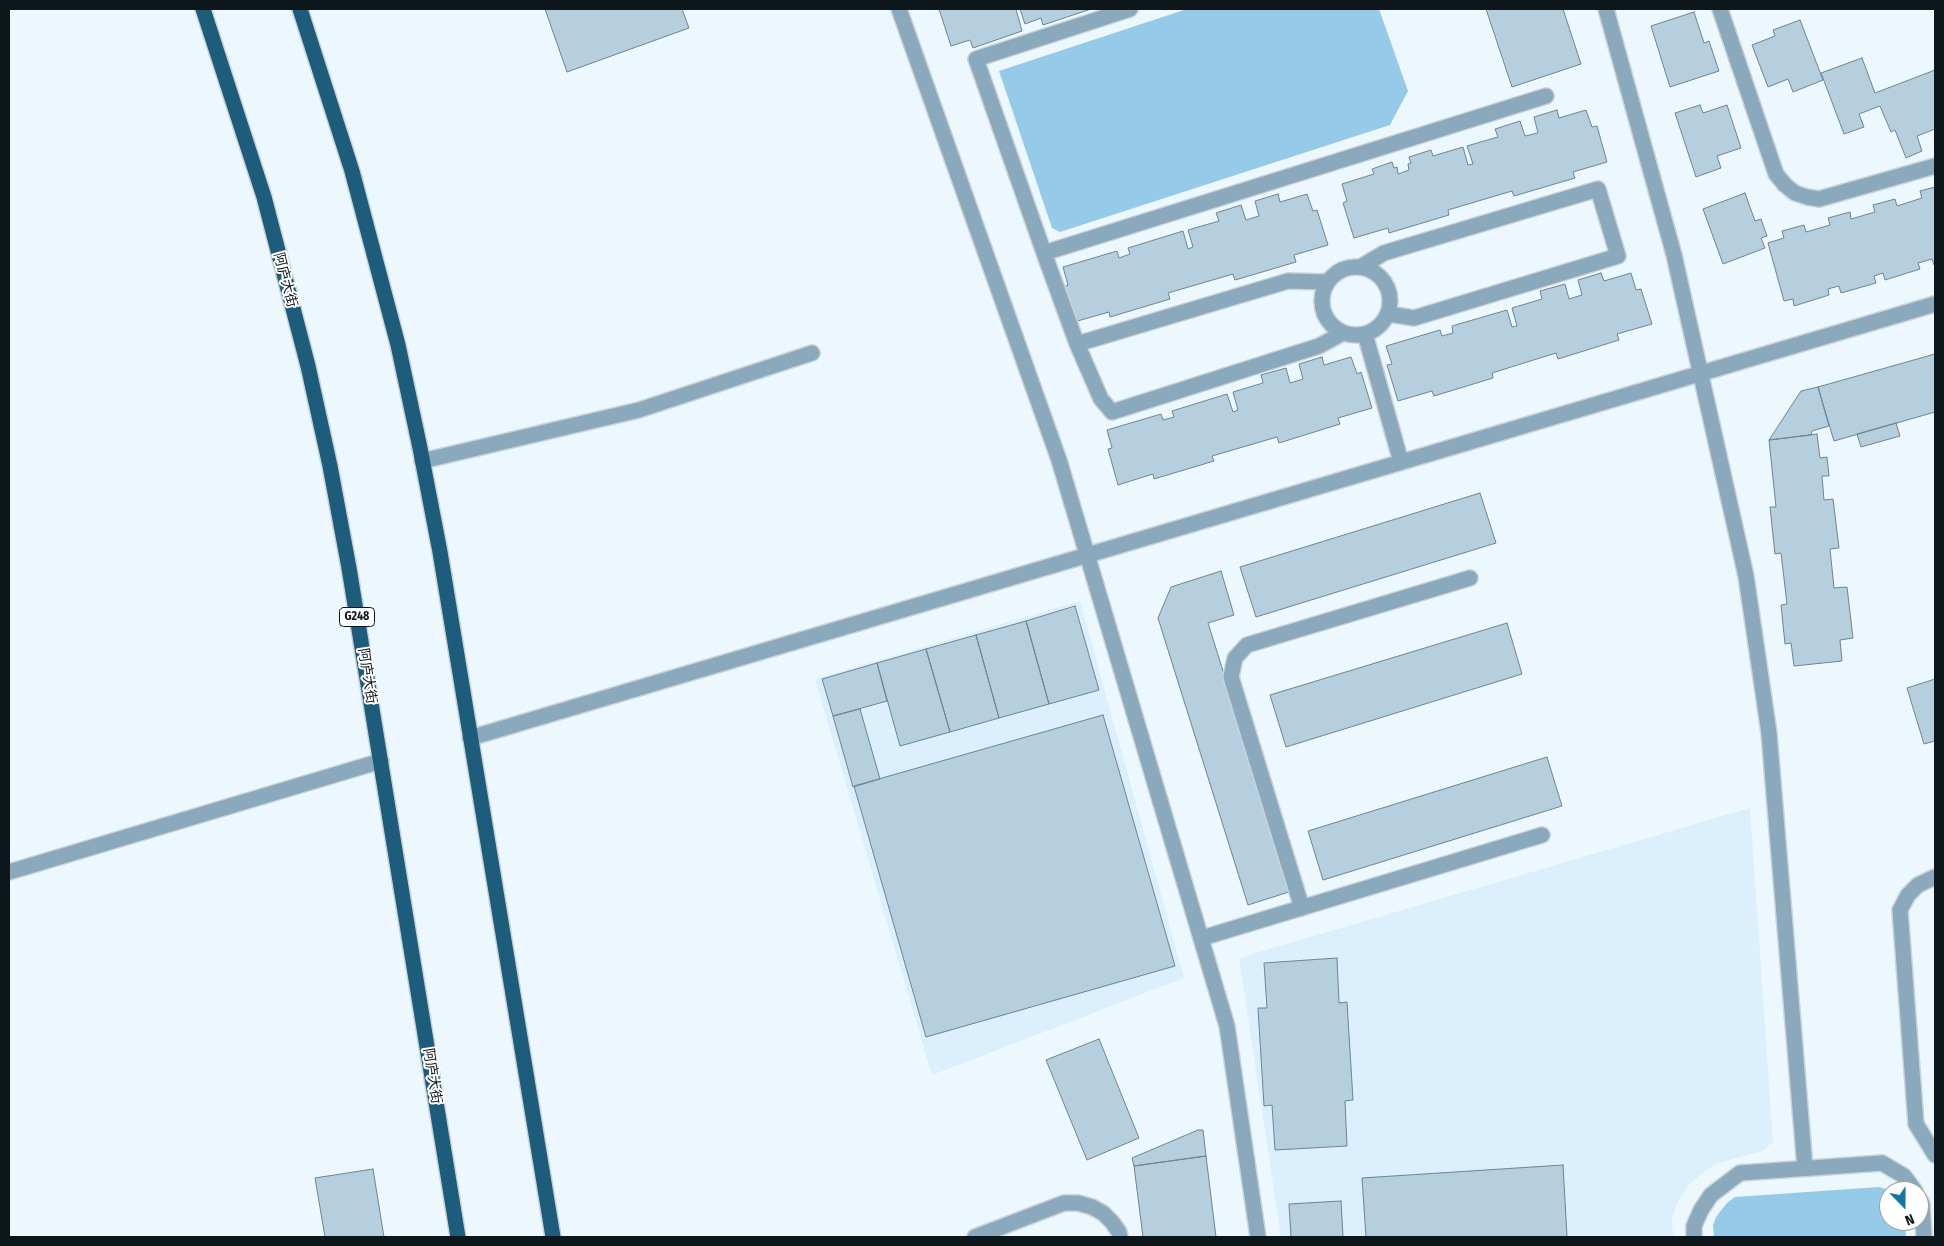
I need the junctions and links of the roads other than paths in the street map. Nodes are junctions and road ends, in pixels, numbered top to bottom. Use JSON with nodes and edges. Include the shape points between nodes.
{"nodes":[{"id":1,"x":203,"y":9,"type":"edge"},
{"id":2,"x":300,"y":9,"type":"edge"},
{"id":3,"x":899,"y":9,"type":"edge"},
{"id":4,"x":1130,"y":9,"type":"edge"},
{"id":5,"x":1606,"y":9,"type":"edge"},
{"id":6,"x":1720,"y":9,"type":"edge"},
{"id":7,"x":1546,"y":96,"type":"dead end"},
{"id":8,"x":1935,"y":166,"type":"edge"},
{"id":9,"x":1044,"y":253,"type":"junction"},
{"id":10,"x":1362,"y":266,"type":"junction"},
{"id":11,"x":1327,"y":282,"type":"junction"},
{"id":12,"x":1935,"y":304,"type":"edge"},
{"id":13,"x":1389,"y":314,"type":"junction"},
{"id":14,"x":1343,"y":333,"type":"junction"},
{"id":15,"x":1365,"y":334,"type":"junction"},
{"id":16,"x":1077,"y":344,"type":"junction"},
{"id":17,"x":812,"y":353,"type":"dead end"},
{"id":18,"x":1701,"y":373,"type":"junction"},
{"id":19,"x":422,"y":461,"type":"junction"},
{"id":20,"x":1401,"y":462,"type":"junction"},
{"id":21,"x":1088,"y":555,"type":"junction"},
{"id":22,"x":1470,"y":578,"type":"dead end"},
{"id":23,"x":470,"y":738,"type":"junction"},
{"id":24,"x":381,"y":761,"type":"junction"},
{"id":25,"x":1542,"y":835,"type":"dead end"},
{"id":26,"x":9,"y":872,"type":"edge"},
{"id":27,"x":1935,"y":877,"type":"edge"},
{"id":28,"x":1302,"y":908,"type":"junction"},
{"id":29,"x":1202,"y":938,"type":"junction"},
{"id":30,"x":1935,"y":1156,"type":"edge"},
{"id":31,"x":1805,"y":1168,"type":"junction"},
{"id":32,"x":1908,"y":1181,"type":"edge"},
{"id":33,"x":458,"y":1237,"type":"edge"},
{"id":34,"x":553,"y":1237,"type":"edge"},
{"id":35,"x":975,"y":1237,"type":"edge"},
{"id":36,"x":1120,"y":1237,"type":"edge"},
{"id":37,"x":1258,"y":1237,"type":"edge"},
{"id":38,"x":1694,"y":1237,"type":"edge"}],
"edges":[{"from":1,"to":24,"type":"highway","name":"阿庐大街","number":"G248","via":[[264,197],[308,366],[330,466]]},
{"from":2,"to":19,"type":"highway","via":[[352,171],[398,345]]},
{"from":3,"to":21,"type":"street","via":[[1059,460]]},
{"from":4,"to":9,"type":"street","via":[[976,59]]},
{"from":5,"to":18,"type":"street","via":[[1667,227]]},
{"from":6,"to":8,"type":"street","via":[[1776,174],[1784,185],[1801,195],[1819,199]]},
{"from":7,"to":9,"type":"street"},
{"from":9,"to":16,"type":"street"},
{"from":10,"to":11,"type":"street","via":[[1336,272]]},
{"from":10,"to":13,"type":"street","via":[[1384,280],[1390,292]]},
{"from":10,"to":13,"type":"street","via":[[1384,253],[1598,189],[1618,256],[1414,318]]},
{"from":11,"to":14,"type":"street","via":[[1322,294],[1322,307],[1330,322]]},
{"from":11,"to":16,"type":"street","via":[[1288,281]]},
{"from":12,"to":18,"type":"street"},
{"from":13,"to":15,"type":"street","via":[[1375,330]]},
{"from":14,"to":15,"type":"street"},
{"from":14,"to":16,"type":"street","via":[[1319,346],[1112,412],[1101,399]]},
{"from":15,"to":20,"type":"street"},
{"from":17,"to":19,"type":"street","via":[[639,410]]},
{"from":18,"to":20,"type":"street"},
{"from":18,"to":31,"type":"street","via":[[1746,576],[1769,733]]},
{"from":19,"to":23,"type":"highway"},
{"from":20,"to":21,"type":"street"},
{"from":21,"to":23,"type":"street"},
{"from":21,"to":29,"type":"street"},
{"from":22,"to":28,"type":"street","via":[[1247,645],[1235,658],[1232,676]]},
{"from":23,"to":34,"type":"highway"},
{"from":24,"to":26,"type":"street"},
{"from":24,"to":33,"type":"highway","name":"阿庐大街","number":"G248"},
{"from":25,"to":28,"type":"street"},
{"from":27,"to":30,"type":"street","via":[[1908,895],[1900,910],[1916,1124]]},
{"from":28,"to":29,"type":"street"},
{"from":29,"to":37,"type":"street","via":[[1228,1026]]},
{"from":31,"to":32,"type":"street","via":[[1882,1163]]},
{"from":31,"to":38,"type":"street","via":[[1740,1173],[1711,1195],[1694,1226]]},
{"from":35,"to":36,"type":"street","via":[[1064,1203],[1078,1203],[1103,1213]]}]}
